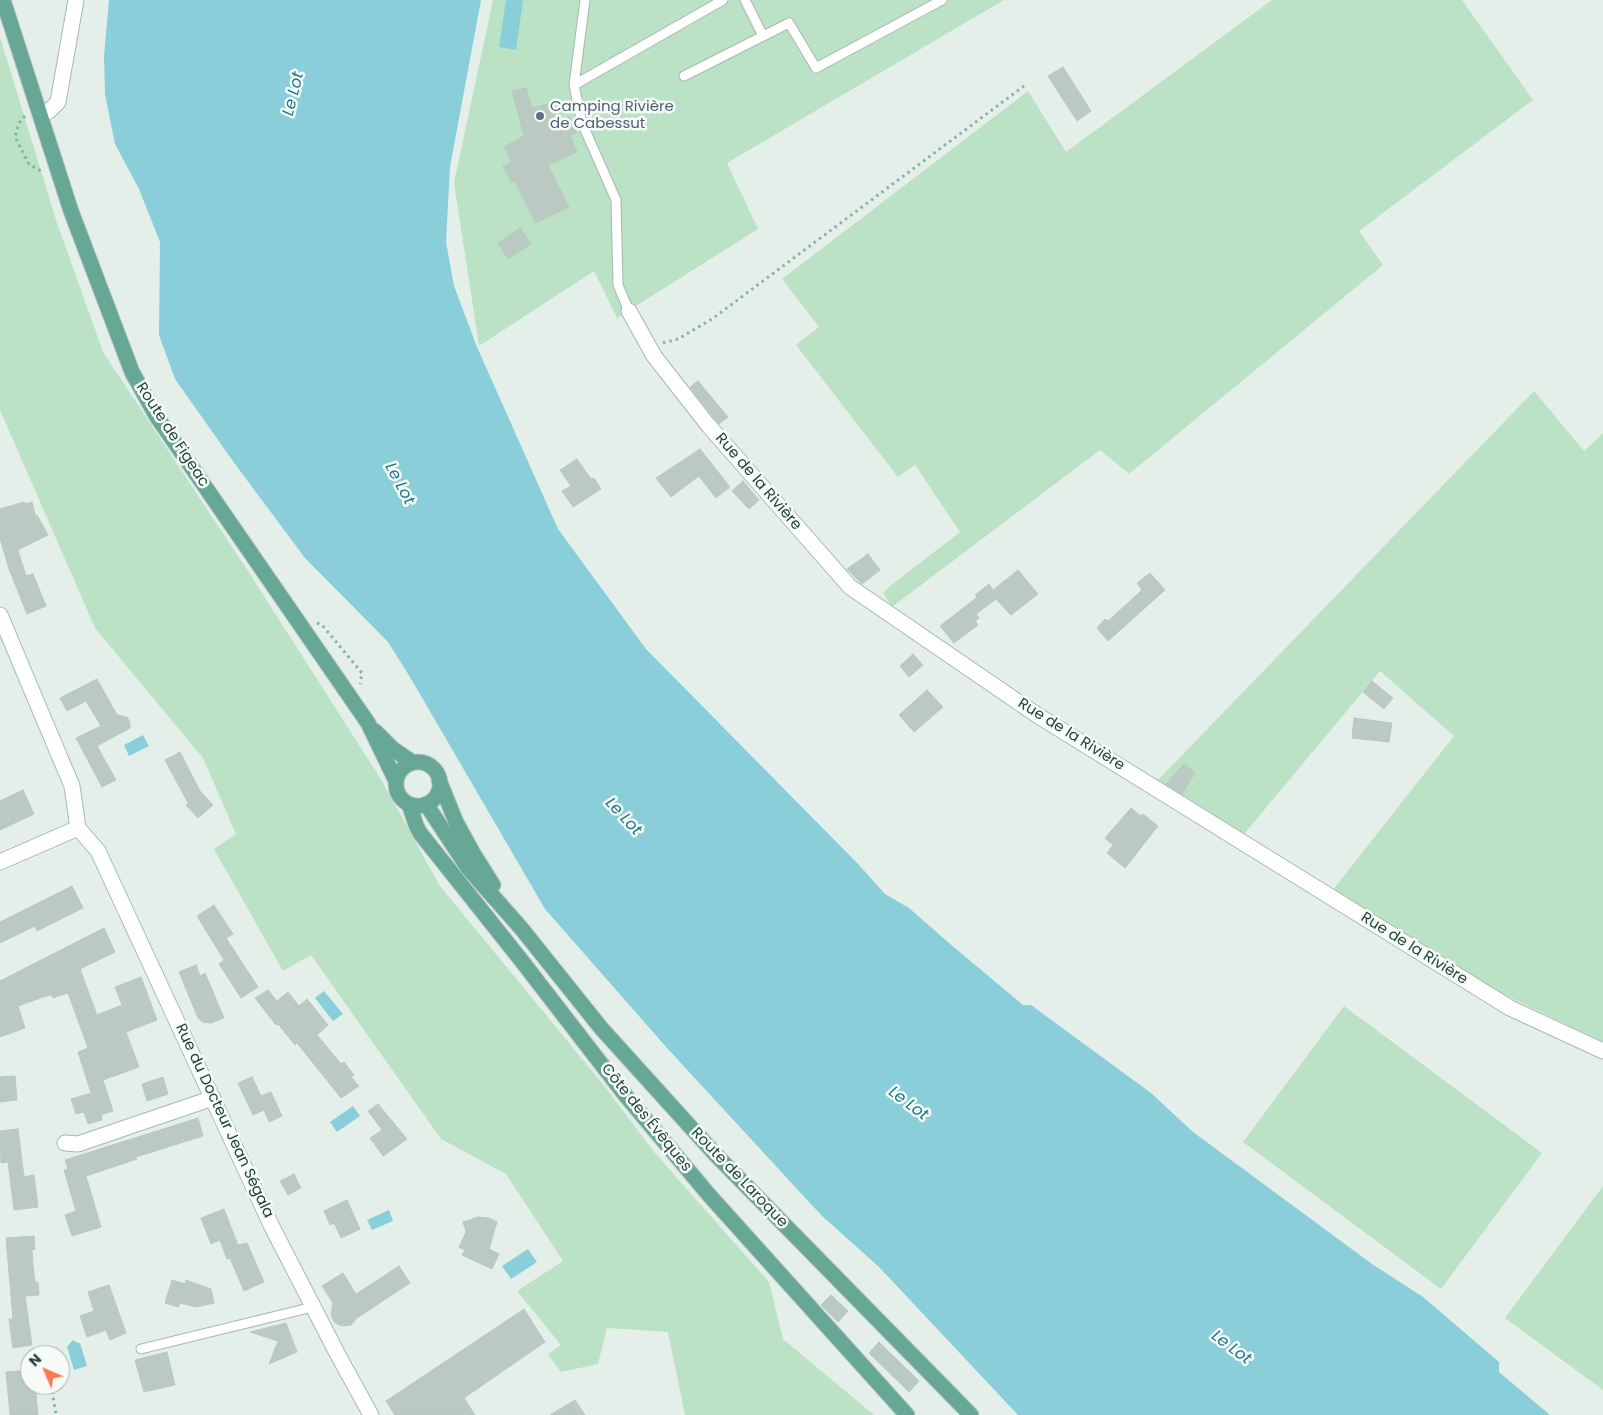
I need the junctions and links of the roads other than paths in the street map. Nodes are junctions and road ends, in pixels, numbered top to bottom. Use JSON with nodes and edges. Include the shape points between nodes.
{"nodes":[{"id":1,"x":3,"y":0,"type":"edge"},
{"id":2,"x":76,"y":0,"type":"edge"},
{"id":3,"x":585,"y":0,"type":"edge"},
{"id":4,"x":723,"y":0,"type":"edge"},
{"id":5,"x":745,"y":0,"type":"edge"},
{"id":6,"x":942,"y":0,"type":"edge"},
{"id":7,"x":762,"y":36,"type":"junction"},
{"id":8,"x":684,"y":76,"type":"dead end"},
{"id":9,"x":574,"y":86,"type":"junction"},
{"id":10,"x":39,"y":109,"type":"junction"},
{"id":11,"x":629,"y":311,"type":"joint"},
{"id":12,"x":0,"y":616,"type":"edge"},
{"id":13,"x":368,"y":723,"type":"junction"},
{"id":14,"x":412,"y":762,"type":"junction"},
{"id":15,"x":439,"y":780,"type":"junction"},
{"id":16,"x":396,"y":781,"type":"junction"},
{"id":17,"x":409,"y":804,"type":"junction"},
{"id":18,"x":426,"y":804,"type":"junction"},
{"id":19,"x":78,"y":828,"type":"junction"},
{"id":20,"x":0,"y":862,"type":"edge"},
{"id":21,"x":521,"y":928,"type":"junction"},
{"id":22,"x":1603,"y":1051,"type":"edge"},
{"id":23,"x":213,"y":1098,"type":"junction"},
{"id":24,"x":65,"y":1142,"type":"dead end"},
{"id":25,"x":313,"y":1307,"type":"junction"},
{"id":26,"x":141,"y":1349,"type":"dead end"},
{"id":27,"x":371,"y":1415,"type":"edge"},
{"id":28,"x":907,"y":1415,"type":"edge"},
{"id":29,"x":971,"y":1415,"type":"edge"}],
"edges":[{"from":1,"to":10,"type":"main road","name":"Route de Figeac"},
{"from":2,"to":10,"type":"street","via":[[58,102],[49,111]]},
{"from":3,"to":9,"type":"lane"},
{"from":4,"to":9,"type":"lane"},
{"from":5,"to":7,"type":"lane"},
{"from":6,"to":7,"type":"lane","via":[[816,68],[789,23]]},
{"from":7,"to":8,"type":"lane"},
{"from":9,"to":11,"type":"lane","via":[[582,123],[616,200],[618,285]]},
{"from":10,"to":13,"type":"main road","name":"Route de Figeac","via":[[63,185],[132,372],[156,417]]},
{"from":11,"to":22,"type":"street","name":"Rue de la Rivière","via":[[654,356],[709,427],[850,587],[1037,715],[1493,998]]},
{"from":12,"to":19,"type":"street","via":[[72,786]]},
{"from":13,"to":14,"type":"main road","name":"Route de Figeac"},
{"from":13,"to":16,"type":"main road","name":"Route de Figeac"},
{"from":14,"to":15,"type":"main road","via":[[427,764],[437,773]]},
{"from":14,"to":16,"type":"main road","via":[[401,769]]},
{"from":15,"to":18,"type":"main road","via":[[437,794]]},
{"from":15,"to":21,"type":"main road","name":"Route de Laroque","via":[[473,854]]},
{"from":16,"to":17,"type":"main road","via":[[399,794]]},
{"from":17,"to":18,"type":"main road"},
{"from":17,"to":28,"type":"main road","name":"Côte des Évêques","via":[[420,834],[626,1096],[716,1203]]},
{"from":18,"to":21,"type":"main road","name":"Route de Laroque","via":[[468,868]]},
{"from":19,"to":20,"type":"street"},
{"from":19,"to":23,"type":"street","name":"Rue du Docteur Jean Ségala","via":[[98,852]]},
{"from":21,"to":29,"type":"main road","name":"Route de Laroque","via":[[601,1028],[715,1154]]},
{"from":23,"to":24,"type":"street","via":[[78,1144]]},
{"from":23,"to":25,"type":"street","name":"Rue du Docteur Jean Ségala","via":[[269,1221]]},
{"from":25,"to":26,"type":"lane"},
{"from":25,"to":27,"type":"street","name":"Rue du Docteur Jean Ségala"}]}
